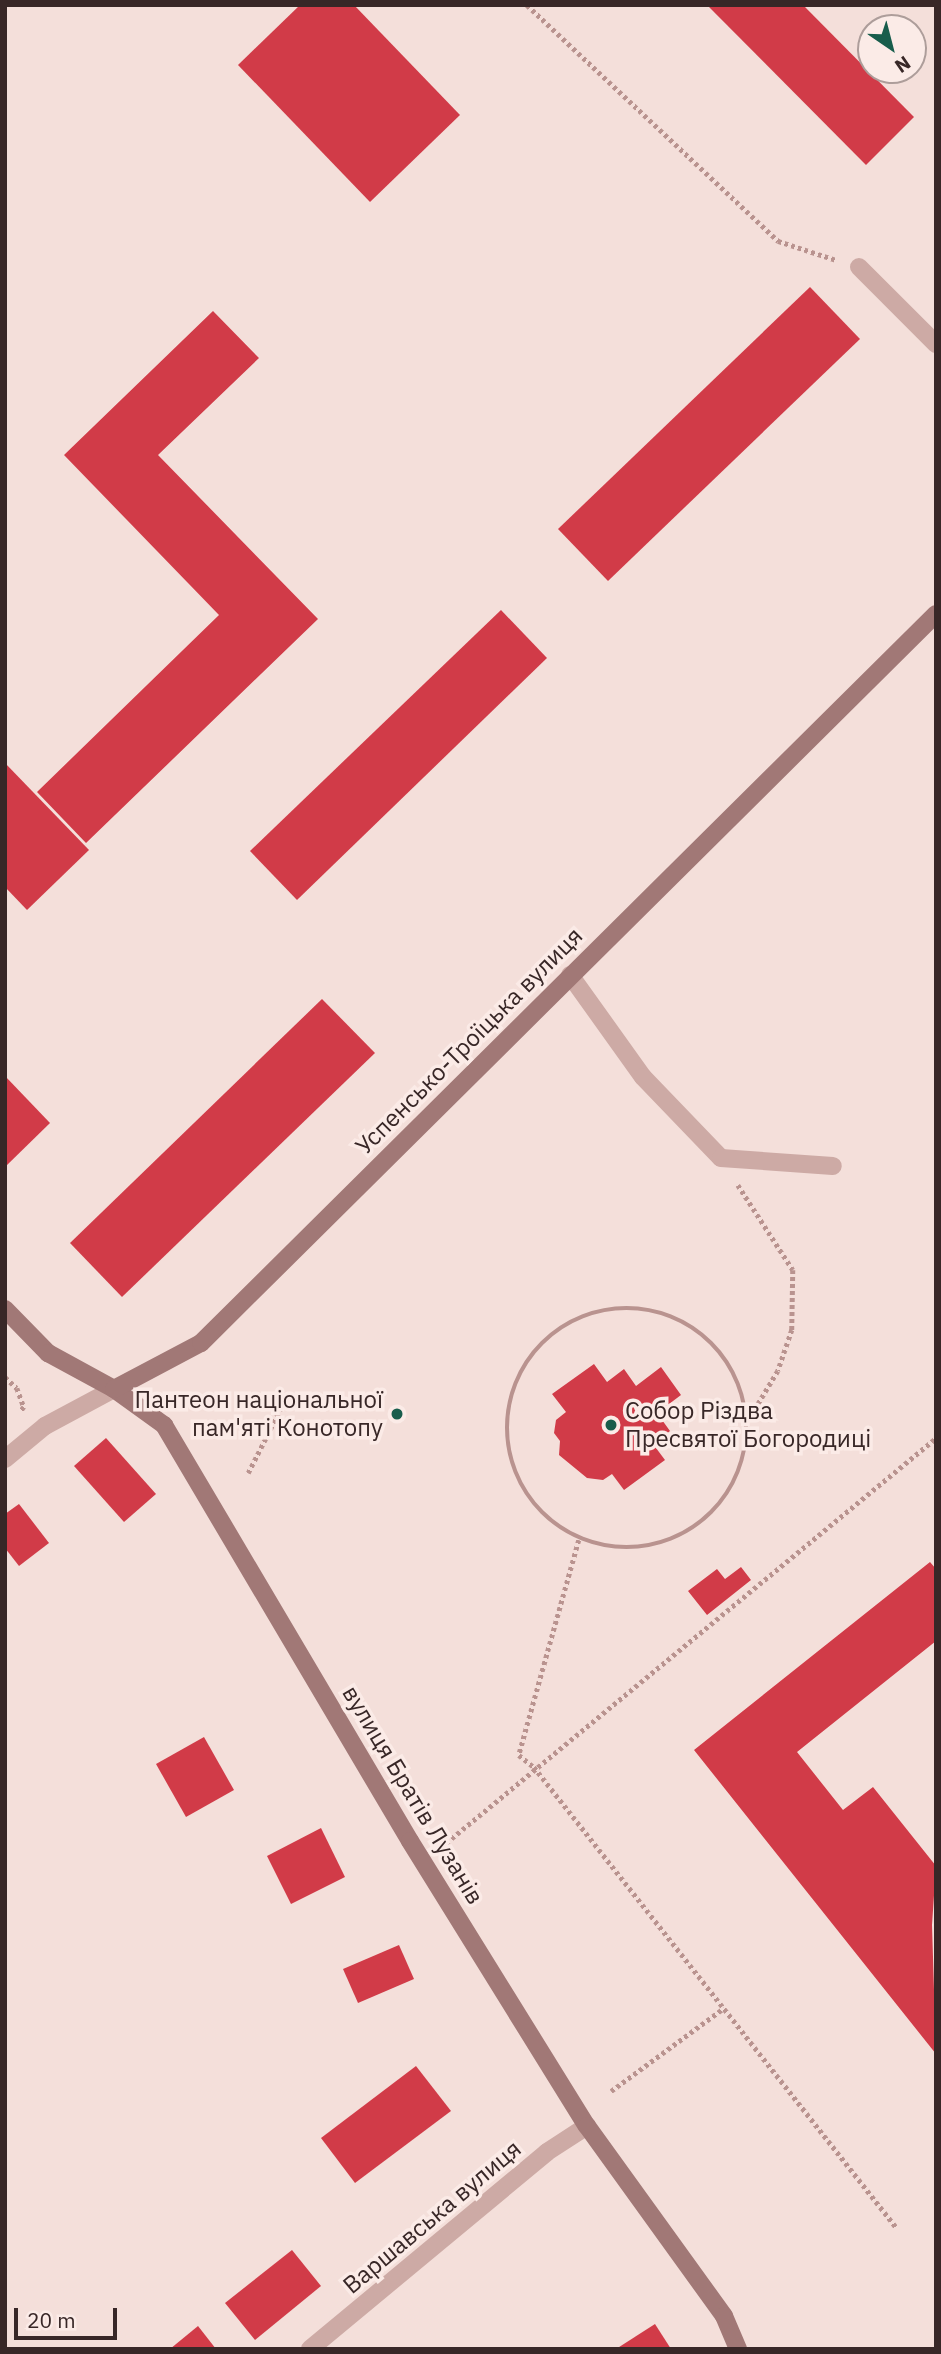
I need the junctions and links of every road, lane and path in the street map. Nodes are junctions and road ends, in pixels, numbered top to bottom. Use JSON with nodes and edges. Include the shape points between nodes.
{"nodes":[{"id":1,"x":527,"y":5,"type":"edge"},
{"id":2,"x":859,"y":267,"type":"joint"},
{"id":3,"x":936,"y":344,"type":"edge"},
{"id":4,"x":936,"y":614,"type":"edge"},
{"id":5,"x":570,"y":975,"type":"junction"},
{"id":6,"x":721,"y":1158,"type":"junction"},
{"id":7,"x":833,"y":1166,"type":"dead end"},
{"id":8,"x":5,"y":1309,"type":"edge"},
{"id":9,"x":5,"y":1377,"type":"edge"},
{"id":10,"x":114,"y":1390,"type":"junction"},
{"id":11,"x":282,"y":1406,"type":"dead end"},
{"id":12,"x":24,"y":1407,"type":"dead end"},
{"id":13,"x":748,"y":1422,"type":"junction"},
{"id":14,"x":936,"y":1438,"type":"edge"},
{"id":15,"x":5,"y":1459,"type":"edge"},
{"id":16,"x":248,"y":1473,"type":"dead end"},
{"id":17,"x":579,"y":1540,"type":"junction"},
{"id":18,"x":534,"y":1767,"type":"junction"},
{"id":19,"x":446,"y":1843,"type":"dead end"},
{"id":20,"x":724,"y":2008,"type":"junction"},
{"id":21,"x":611,"y":2091,"type":"dead end"},
{"id":22,"x":587,"y":2126,"type":"junction"},
{"id":23,"x":896,"y":2227,"type":"dead end"},
{"id":24,"x":310,"y":2349,"type":"edge"},
{"id":25,"x":738,"y":2349,"type":"edge"}],
"edges":[{"from":1,"to":2,"type":"path","via":[[778,241]]},
{"from":2,"to":3,"type":"street"},
{"from":4,"to":5,"type":"main road","name":"Успенсько-Троїцька вулиця"},
{"from":5,"to":6,"type":"street","via":[[643,1077]]},
{"from":5,"to":10,"type":"main road","name":"Успенсько-Троїцька вулиця","via":[[201,1343]]},
{"from":6,"to":7,"type":"street"},
{"from":6,"to":13,"type":"path","via":[[793,1270],[792,1330],[778,1371]]},
{"from":8,"to":10,"type":"main road","name":"вулиця Братів Лузанів","via":[[48,1353]]},
{"from":9,"to":12,"type":"path","via":[[17,1388]]},
{"from":10,"to":15,"type":"street","name":"Успенсько-Троїцька вулиця","via":[[44,1426]]},
{"from":10,"to":22,"type":"main road","name":"вулиця Братів Лузанів","via":[[164,1425],[410,1840]]},
{"from":11,"to":16,"type":"path"},
{"from":13,"to":17,"type":"path","via":[[741,1470],[715,1512],[675,1540],[627,1550]]},
{"from":13,"to":17,"type":"path","via":[[737,1376],[709,1338],[669,1314],[635,1308],[577,1316],[539,1343],[513,1383],[505,1429],[514,1475],[540,1514]]},
{"from":14,"to":18,"type":"path"},
{"from":17,"to":18,"type":"path","via":[[519,1755]]},
{"from":18,"to":19,"type":"path"},
{"from":18,"to":20,"type":"path"},
{"from":20,"to":21,"type":"path"},
{"from":20,"to":23,"type":"path"},
{"from":22,"to":24,"type":"street","name":"Варшавська вулиця","via":[[547,2152]]},
{"from":22,"to":25,"type":"main road","name":"вулиця Братів Лузанів","via":[[724,2316]]}]}
